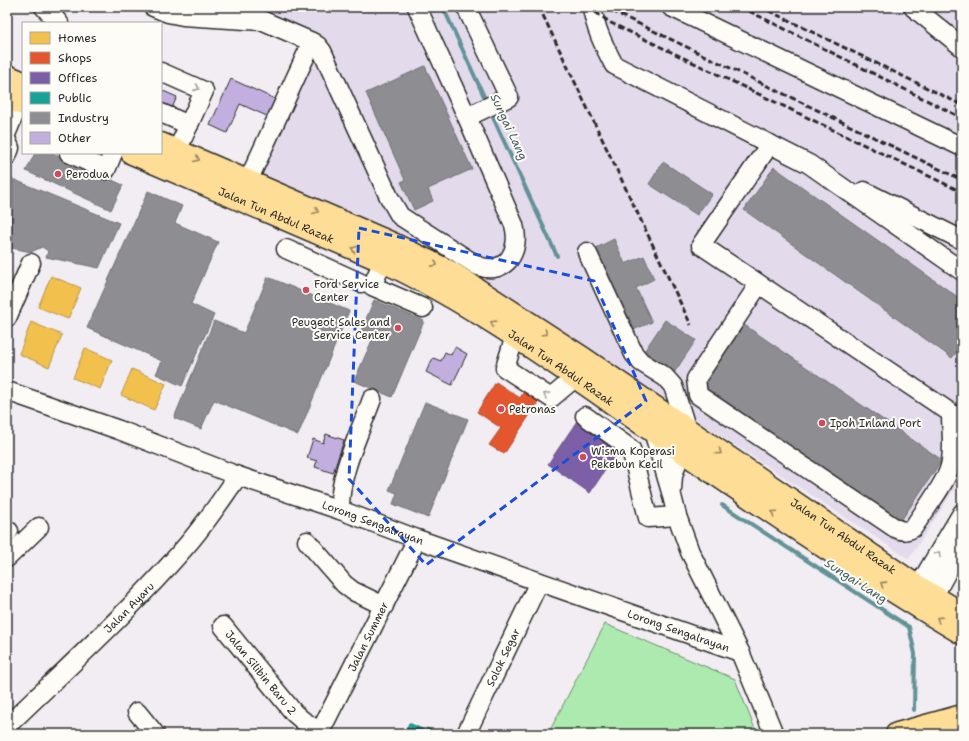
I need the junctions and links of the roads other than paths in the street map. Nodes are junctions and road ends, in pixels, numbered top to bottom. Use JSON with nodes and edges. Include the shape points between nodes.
{"nodes":[{"id":1,"x":44,"y":7,"type":"edge"},
{"id":2,"x":153,"y":7,"type":"edge"},
{"id":3,"x":246,"y":7,"type":"edge"},
{"id":4,"x":417,"y":7,"type":"edge"},
{"id":5,"x":466,"y":7,"type":"edge"},
{"id":6,"x":592,"y":7,"type":"edge"},
{"id":7,"x":671,"y":7,"type":"edge"},
{"id":8,"x":913,"y":7,"type":"edge"},
{"id":9,"x":263,"y":21,"type":"junction"},
{"id":10,"x":58,"y":22,"type":"edge"},
{"id":11,"x":312,"y":42,"type":"junction"},
{"id":12,"x":962,"y":47,"type":"edge"},
{"id":13,"x":162,"y":72,"type":"edge"},
{"id":14,"x":7,"y":76,"type":"edge"},
{"id":15,"x":18,"y":97,"type":"edge"},
{"id":16,"x":162,"y":113,"type":"edge"},
{"id":17,"x":473,"y":114,"type":"junction"},
{"id":18,"x":189,"y":125,"type":"junction"},
{"id":19,"x":7,"y":132,"type":"edge"},
{"id":20,"x":7,"y":141,"type":"edge"},
{"id":21,"x":770,"y":144,"type":"junction"},
{"id":22,"x":169,"y":147,"type":"edge"},
{"id":23,"x":962,"y":147,"type":"edge"},
{"id":24,"x":71,"y":154,"type":"edge"},
{"id":25,"x":113,"y":154,"type":"edge"},
{"id":26,"x":134,"y":154,"type":"edge"},
{"id":27,"x":7,"y":156,"type":"edge"},
{"id":28,"x":809,"y":164,"type":"junction"},
{"id":29,"x":248,"y":181,"type":"junction"},
{"id":30,"x":332,"y":240,"type":"junction"},
{"id":31,"x":962,"y":240,"type":"edge"},
{"id":32,"x":286,"y":249,"type":"dead end"},
{"id":33,"x":587,"y":252,"type":"dead end"},
{"id":34,"x":383,"y":261,"type":"junction"},
{"id":35,"x":31,"y":263,"type":"dead end"},
{"id":36,"x":320,"y":265,"type":"junction"},
{"id":37,"x":962,"y":271,"type":"edge"},
{"id":38,"x":360,"y":283,"type":"dead end"},
{"id":39,"x":759,"y":284,"type":"junction"},
{"id":40,"x":423,"y":308,"type":"dead end"},
{"id":41,"x":7,"y":318,"type":"edge"},
{"id":42,"x":515,"y":336,"type":"junction"},
{"id":43,"x":576,"y":377,"type":"junction"},
{"id":44,"x":7,"y":391,"type":"edge"},
{"id":45,"x":372,"y":399,"type":"dead end"},
{"id":46,"x":585,"y":416,"type":"dead end"},
{"id":47,"x":653,"y":431,"type":"junction"},
{"id":48,"x":684,"y":440,"type":"junction"},
{"id":49,"x":238,"y":476,"type":"junction"},
{"id":50,"x":672,"y":492,"type":"junction"},
{"id":51,"x":340,"y":510,"type":"junction"},
{"id":52,"x":962,"y":513,"type":"edge"},
{"id":53,"x":677,"y":516,"type":"junction"},
{"id":54,"x":39,"y":527,"type":"dead end"},
{"id":55,"x":417,"y":539,"type":"junction"},
{"id":56,"x":308,"y":541,"type":"dead end"},
{"id":57,"x":962,"y":545,"type":"edge"},
{"id":58,"x":7,"y":558,"type":"edge"},
{"id":59,"x":539,"y":582,"type":"junction"},
{"id":60,"x":922,"y":596,"type":"junction"},
{"id":61,"x":384,"y":606,"type":"junction"},
{"id":62,"x":962,"y":614,"type":"edge"},
{"id":63,"x":223,"y":626,"type":"dead end"},
{"id":64,"x":962,"y":633,"type":"edge"},
{"id":65,"x":740,"y":652,"type":"junction"},
{"id":66,"x":137,"y":712,"type":"dead end"},
{"id":67,"x":960,"y":715,"type":"edge"},
{"id":68,"x":7,"y":726,"type":"edge"},
{"id":69,"x":467,"y":732,"type":"dead end"},
{"id":70,"x":319,"y":733,"type":"edge"},
{"id":71,"x":155,"y":734,"type":"edge"},
{"id":72,"x":774,"y":734,"type":"edge"},
{"id":73,"x":897,"y":734,"type":"edge"}],
"edges":[{"from":1,"to":10,"type":"street"},
{"from":2,"to":9,"type":"street","via":[[183,16]]},
{"from":3,"to":9,"type":"street","via":[[252,16]]},
{"from":4,"to":17,"type":"street"},
{"from":5,"to":17,"type":"street","via":[[509,97]]},
{"from":6,"to":21,"type":"street","via":[[599,35],[614,65]]},
{"from":7,"to":23,"type":"street"},
{"from":8,"to":12,"type":"street"},
{"from":9,"to":11,"type":"street"},
{"from":11,"to":17,"type":"street","via":[[322,51],[400,216],[478,266],[486,269],[496,268],[505,264],[512,256],[517,235]]},
{"from":11,"to":29,"type":"street"},
{"from":13,"to":18,"type":"street","one_way":true,"via":[[204,91]]},
{"from":14,"to":15,"type":"main road"},
{"from":15,"to":19,"type":"street"},
{"from":16,"to":18,"type":"street"},
{"from":18,"to":22,"type":"street"},
{"from":20,"to":27,"type":"street","via":[[10,148]]},
{"from":21,"to":28,"type":"street"},
{"from":21,"to":39,"type":"street","via":[[701,245]]},
{"from":22,"to":29,"type":"main road","name":"Jalan Tun Abdul Razak","one_way":true},
{"from":24,"to":25,"type":"street","via":[[106,170]]},
{"from":26,"to":30,"type":"main road","name":"Jalan Tun Abdul Razak"},
{"from":28,"to":31,"type":"street"},
{"from":28,"to":37,"type":"street"},
{"from":29,"to":48,"type":"main road","name":"Jalan Tun Abdul Razak","one_way":true,"via":[[393,244],[450,272],[590,363]]},
{"from":34,"to":30,"type":"main road","name":"Jalan Tun Abdul Razak","one_way":true},
{"from":30,"to":36,"type":"street"},
{"from":32,"to":36,"type":"street"},
{"from":33,"to":48,"type":"street","via":[[634,354],[673,386]]},
{"from":34,"to":40,"type":"street","via":[[372,286]]},
{"from":42,"to":34,"type":"main road","name":"Jalan Tun Abdul Razak","one_way":true,"via":[[440,290]]},
{"from":35,"to":41,"type":"street"},
{"from":36,"to":38,"type":"street"},
{"from":39,"to":39,"type":"street","via":[[951,413],[950,466],[946,478],[913,528],[908,531],[895,528],[698,395],[696,379]]},
{"from":42,"to":43,"type":"main road","name":"Jalan Tun Abdul Razak"},
{"from":43,"to":42,"type":"street","one_way":true,"via":[[551,398],[504,368]]},
{"from":43,"to":47,"type":"main road","name":"Jalan Tun Abdul Razak"},
{"from":44,"to":49,"type":"street","name":"Lorong Sengalrayan","via":[[119,430]]},
{"from":45,"to":51,"type":"street","via":[[343,477]]},
{"from":46,"to":53,"type":"street","via":[[631,449],[648,518]]},
{"from":47,"to":48,"type":"main road","name":"Jalan Tun Abdul Razak"},
{"from":47,"to":50,"type":"street"},
{"from":48,"to":50,"type":"street","via":[[673,476]]},
{"from":48,"to":60,"type":"main road","name":"Jalan Tun Abdul Razak"},
{"from":49,"to":51,"type":"street","name":"Lorong Sengalrayan"},
{"from":49,"to":68,"type":"street","name":"Jalan Ayaru","via":[[171,563]]},
{"from":50,"to":53,"type":"street"},
{"from":51,"to":55,"type":"street","name":"Lorong Sengalrayan"},
{"from":60,"to":52,"type":"street","one_way":true},
{"from":53,"to":65,"type":"street","via":[[690,552]]},
{"from":54,"to":58,"type":"street"},
{"from":55,"to":59,"type":"street","name":"Lorong Sengalrayan"},
{"from":55,"to":61,"type":"street","name":"Jalan Summer"},
{"from":56,"to":61,"type":"street","via":[[344,584]]},
{"from":57,"to":60,"type":"street"},
{"from":59,"to":65,"type":"street","name":"Lorong Sengalrayan"},
{"from":59,"to":69,"type":"street","name":"Solok Segar"},
{"from":60,"to":62,"type":"main road","name":"Jalan Tun Abdul Razak"},
{"from":64,"to":60,"type":"main road","name":"Jalan Tun Abdul Razak","one_way":true},
{"from":61,"to":70,"type":"street","name":"Jalan Summer"},
{"from":63,"to":70,"type":"street","name":"Jalan Silibin Baru 2","via":[[294,713]]},
{"from":65,"to":72,"type":"street"},
{"from":66,"to":71,"type":"street"},
{"from":67,"to":73,"type":"main road"}]}
